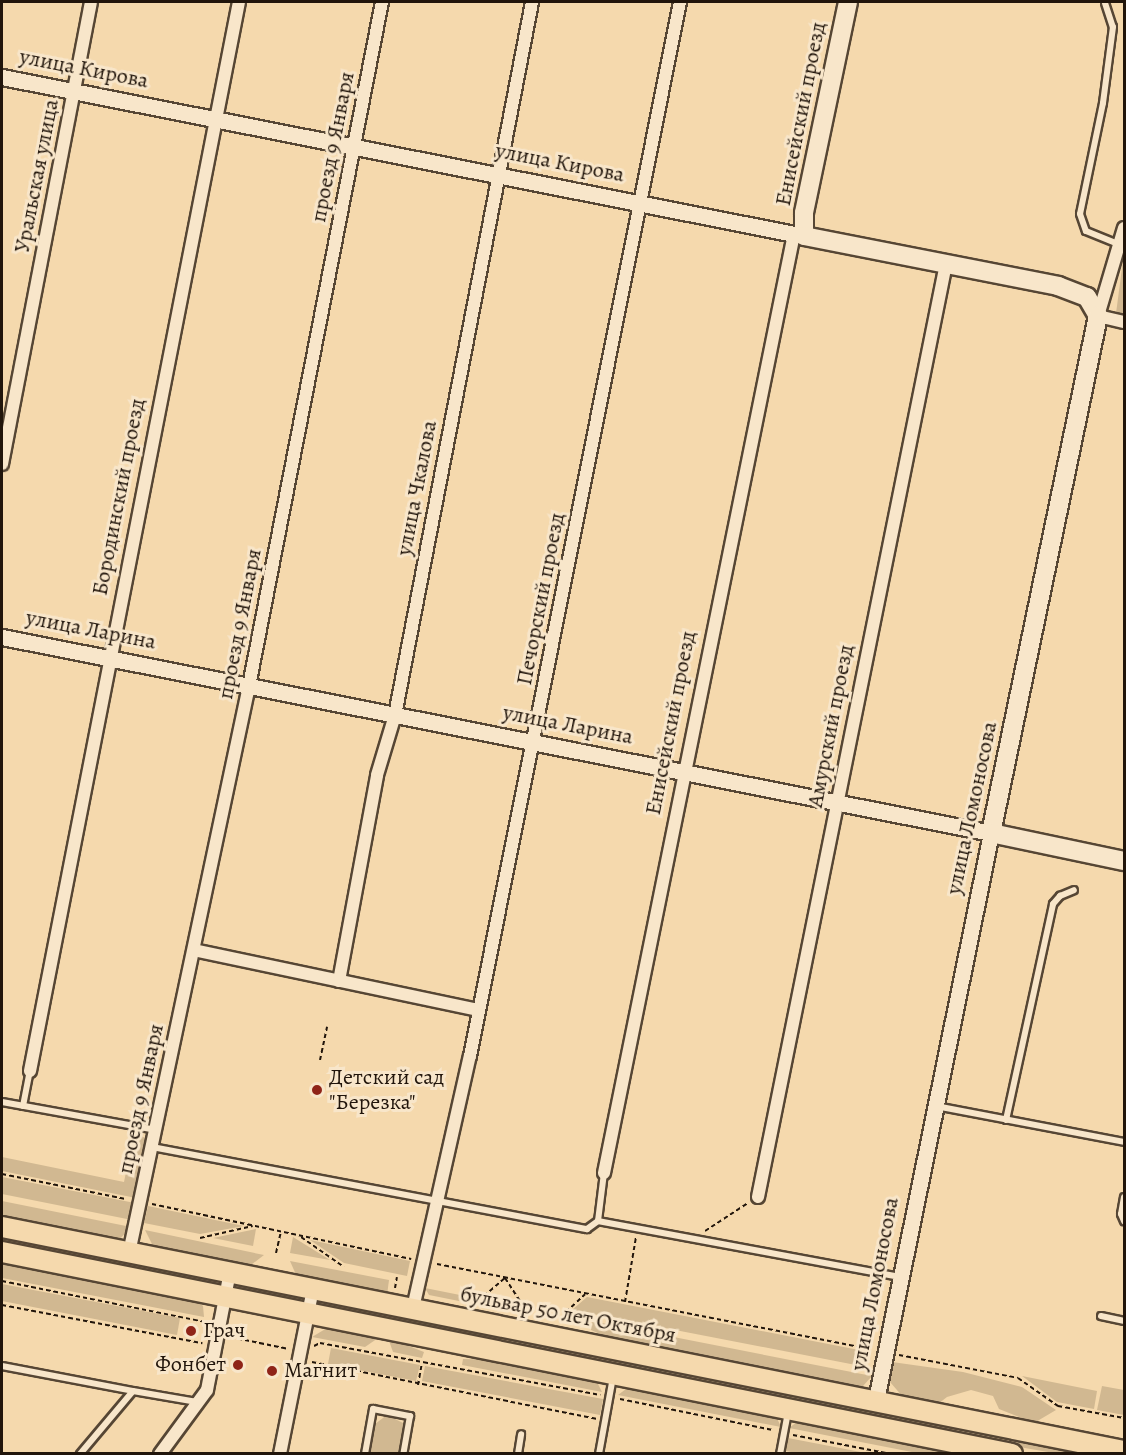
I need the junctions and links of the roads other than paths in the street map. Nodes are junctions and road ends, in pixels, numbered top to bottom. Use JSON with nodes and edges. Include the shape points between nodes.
{"nodes":[{"id":1,"x":91,"y":2,"type":"edge"},
{"id":2,"x":239,"y":2,"type":"edge"},
{"id":3,"x":382,"y":2,"type":"edge"},
{"id":4,"x":532,"y":2,"type":"edge"},
{"id":5,"x":680,"y":2,"type":"edge"},
{"id":6,"x":848,"y":2,"type":"edge"},
{"id":7,"x":1105,"y":3,"type":"dead end"},
{"id":8,"x":2,"y":77,"type":"edge"},
{"id":9,"x":75,"y":92,"type":"junction"},
{"id":10,"x":216,"y":120,"type":"junction"},
{"id":11,"x":354,"y":147,"type":"junction"},
{"id":12,"x":498,"y":176,"type":"junction"},
{"id":13,"x":642,"y":204,"type":"junction"},
{"id":14,"x":1125,"y":228,"type":"edge"},
{"id":15,"x":799,"y":235,"type":"junction"},
{"id":16,"x":1122,"y":246,"type":"junction"},
{"id":17,"x":946,"y":264,"type":"junction"},
{"id":18,"x":1098,"y":316,"type":"junction"},
{"id":19,"x":1125,"y":322,"type":"edge"},
{"id":20,"x":2,"y":464,"type":"edge"},
{"id":21,"x":2,"y":637,"type":"edge"},
{"id":22,"x":110,"y":659,"type":"junction"},
{"id":23,"x":249,"y":686,"type":"junction"},
{"id":24,"x":395,"y":715,"type":"junction"},
{"id":25,"x":533,"y":742,"type":"junction"},
{"id":26,"x":686,"y":773,"type":"junction"},
{"id":27,"x":836,"y":803,"type":"junction"},
{"id":28,"x":991,"y":833,"type":"junction"},
{"id":29,"x":1125,"y":861,"type":"edge"},
{"id":30,"x":1074,"y":890,"type":"dead end"},
{"id":31,"x":194,"y":950,"type":"junction"},
{"id":32,"x":339,"y":981,"type":"junction"},
{"id":33,"x":478,"y":1010,"type":"junction"},
{"id":34,"x":30,"y":1071,"type":"joint"},
{"id":35,"x":2,"y":1102,"type":"edge"},
{"id":36,"x":23,"y":1106,"type":"junction"},
{"id":37,"x":936,"y":1106,"type":"junction"},
{"id":38,"x":1006,"y":1120,"type":"junction"},
{"id":39,"x":156,"y":1130,"type":"junction"},
{"id":40,"x":1125,"y":1142,"type":"edge"},
{"id":41,"x":152,"y":1147,"type":"junction"},
{"id":42,"x":604,"y":1173,"type":"joint"},
{"id":43,"x":758,"y":1197,"type":"road end"},
{"id":44,"x":1125,"y":1197,"type":"edge"},
{"id":45,"x":437,"y":1201,"type":"junction"},
{"id":46,"x":598,"y":1221,"type":"junction"},
{"id":47,"x":1125,"y":1221,"type":"edge"},
{"id":48,"x":2,"y":1227,"type":"edge"},
{"id":49,"x":2,"y":1252,"type":"edge"},
{"id":50,"x":129,"y":1253,"type":"junction"},
{"id":51,"x":230,"y":1272,"type":"junction"},
{"id":52,"x":901,"y":1278,"type":"junction"},
{"id":53,"x":313,"y":1288,"type":"junction"},
{"id":54,"x":225,"y":1297,"type":"junction"},
{"id":55,"x":413,"y":1308,"type":"junction"},
{"id":56,"x":308,"y":1315,"type":"junction"},
{"id":57,"x":1101,"y":1316,"type":"dead end"},
{"id":58,"x":1125,"y":1321,"type":"edge"},
{"id":59,"x":2,"y":1366,"type":"edge"},
{"id":60,"x":613,"y":1374,"type":"junction"},
{"id":61,"x":133,"y":1391,"type":"junction"},
{"id":62,"x":876,"y":1400,"type":"junction"},
{"id":63,"x":201,"y":1403,"type":"junction"},
{"id":64,"x":788,"y":1408,"type":"junction"},
{"id":65,"x":992,"y":1425,"type":"junction"},
{"id":66,"x":522,"y":1434,"type":"dead end"},
{"id":67,"x":987,"y":1451,"type":"edge"},
{"id":68,"x":1125,"y":1451,"type":"edge"},
{"id":69,"x":80,"y":1454,"type":"edge"},
{"id":70,"x":160,"y":1454,"type":"edge"},
{"id":71,"x":280,"y":1454,"type":"edge"},
{"id":72,"x":365,"y":1454,"type":"edge"},
{"id":73,"x":403,"y":1454,"type":"edge"},
{"id":74,"x":518,"y":1454,"type":"edge"},
{"id":75,"x":599,"y":1454,"type":"edge"},
{"id":76,"x":780,"y":1454,"type":"edge"},
{"id":77,"x":1012,"y":1454,"type":"edge"}],
"edges":[{"from":1,"to":9,"type":"street","name":"Уральская улица"},
{"from":2,"to":10,"type":"street","name":"Бородинский проезд"},
{"from":3,"to":11,"type":"street","name":"проезд 9 Января"},
{"from":4,"to":12,"type":"street","name":"улица Чкалова"},
{"from":5,"to":13,"type":"street","name":"Печорский проезд"},
{"from":6,"to":15,"type":"main road","name":"Енисейский проезд"},
{"from":7,"to":16,"type":"lane","via":[[1113,27],[1081,224],[1086,231]]},
{"from":8,"to":9,"type":"street","name":"улица Кирова"},
{"from":9,"to":10,"type":"street","name":"улица Кирова"},
{"from":9,"to":20,"type":"street","name":"Уральская улица"},
{"from":10,"to":11,"type":"street","name":"улица Кирова"},
{"from":10,"to":22,"type":"street","name":"Бородинский проезд"},
{"from":11,"to":12,"type":"street","name":"улица Кирова"},
{"from":11,"to":23,"type":"street","name":"проезд 9 Января"},
{"from":12,"to":13,"type":"street","name":"улица Кирова"},
{"from":12,"to":24,"type":"street","name":"улица Чкалова"},
{"from":13,"to":15,"type":"street","name":"улица Кирова"},
{"from":13,"to":25,"type":"street","name":"Печорский проезд"},
{"from":14,"to":16,"type":"street","name":"улица Ломоносова"},
{"from":15,"to":17,"type":"main road","name":"улица Кирова"},
{"from":15,"to":26,"type":"street","name":"Енисейский проезд"},
{"from":16,"to":18,"type":"street","name":"улица Ломоносова"},
{"from":17,"to":18,"type":"main road","name":"улица Кирова","via":[[1077,291],[1087,297]]},
{"from":17,"to":27,"type":"street","name":"Амурский проезд"},
{"from":18,"to":19,"type":"street"},
{"from":18,"to":28,"type":"main road","name":"улица Ломоносова"},
{"from":21,"to":22,"type":"street","name":"улица Ларина"},
{"from":22,"to":23,"type":"street","name":"улица Ларина"},
{"from":22,"to":34,"type":"street","name":"Бородинский проезд"},
{"from":23,"to":24,"type":"street","name":"улица Ларина"},
{"from":23,"to":31,"type":"street","name":"проезд 9 Января"},
{"from":24,"to":25,"type":"street","name":"улица Ларина"},
{"from":24,"to":32,"type":"street","name":"улица Чкалова","via":[[377,775]]},
{"from":25,"to":26,"type":"street","name":"улица Ларина"},
{"from":25,"to":33,"type":"street","name":"Печорский проезд"},
{"from":26,"to":27,"type":"street","name":"улица Ларина"},
{"from":26,"to":42,"type":"street","name":"Енисейский проезд"},
{"from":27,"to":28,"type":"street","name":"улица Ларина"},
{"from":27,"to":43,"type":"street","name":"Амурский проезд"},
{"from":28,"to":29,"type":"main road","name":"улица Ларина"},
{"from":28,"to":37,"type":"street","name":"улица Ломоносова"},
{"from":30,"to":38,"type":"lane","via":[[1053,903]]},
{"from":31,"to":32,"type":"street"},
{"from":31,"to":39,"type":"street","name":"проезд 9 Января"},
{"from":32,"to":33,"type":"street"},
{"from":33,"to":45,"type":"street","name":"Печорский проезд"},
{"from":34,"to":36,"type":"lane","name":"Бородинский проезд"},
{"from":35,"to":36,"type":"lane"},
{"from":36,"to":39,"type":"lane"},
{"from":37,"to":38,"type":"lane"},
{"from":37,"to":52,"type":"street","name":"улица Ломоносова"},
{"from":38,"to":40,"type":"lane"},
{"from":39,"to":41,"type":"street","name":"проезд 9 Января"},
{"from":41,"to":45,"type":"lane"},
{"from":41,"to":50,"type":"street","name":"проезд 9 Января"},
{"from":42,"to":46,"type":"lane","name":"Енисейский проезд"},
{"from":44,"to":47,"type":"lane","via":[[1121,1214]]},
{"from":45,"to":46,"type":"lane","via":[[587,1229]]},
{"from":45,"to":55,"type":"street","name":"Печорский проезд"},
{"from":46,"to":52,"type":"lane"},
{"from":48,"to":50,"type":"main road","name":"бульвар 50 лет Октября"},
{"from":49,"to":54,"type":"main road"},
{"from":50,"to":51,"type":"main road","name":"бульвар 50 лет Октября"},
{"from":51,"to":53,"type":"main road","name":"бульвар 50 лет Октября"},
{"from":51,"to":54,"type":"street"},
{"from":52,"to":62,"type":"street","name":"улица Ломоносова"},
{"from":53,"to":55,"type":"main road","name":"бульвар 50 лет Октября"},
{"from":53,"to":56,"type":"street"},
{"from":54,"to":56,"type":"main road"},
{"from":54,"to":63,"type":"street"},
{"from":55,"to":62,"type":"main road","name":"бульвар 50 лет Октября"},
{"from":56,"to":60,"type":"main road"},
{"from":56,"to":71,"type":"street"},
{"from":57,"to":58,"type":"lane"},
{"from":59,"to":61,"type":"lane"},
{"from":60,"to":64,"type":"main road"},
{"from":60,"to":75,"type":"lane"},
{"from":61,"to":63,"type":"lane"},
{"from":61,"to":69,"type":"lane"},
{"from":62,"to":65,"type":"main road","name":"бульвар 50 лет Октября"},
{"from":63,"to":70,"type":"street"},
{"from":64,"to":67,"type":"main road"},
{"from":64,"to":76,"type":"lane"},
{"from":65,"to":67,"type":"main road"},
{"from":65,"to":68,"type":"main road","name":"бульвар 50 лет Октября"},
{"from":66,"to":74,"type":"lane"},
{"from":67,"to":77,"type":"main road"},
{"from":72,"to":73,"type":"lane","via":[[373,1409],[411,1416]]}]}
